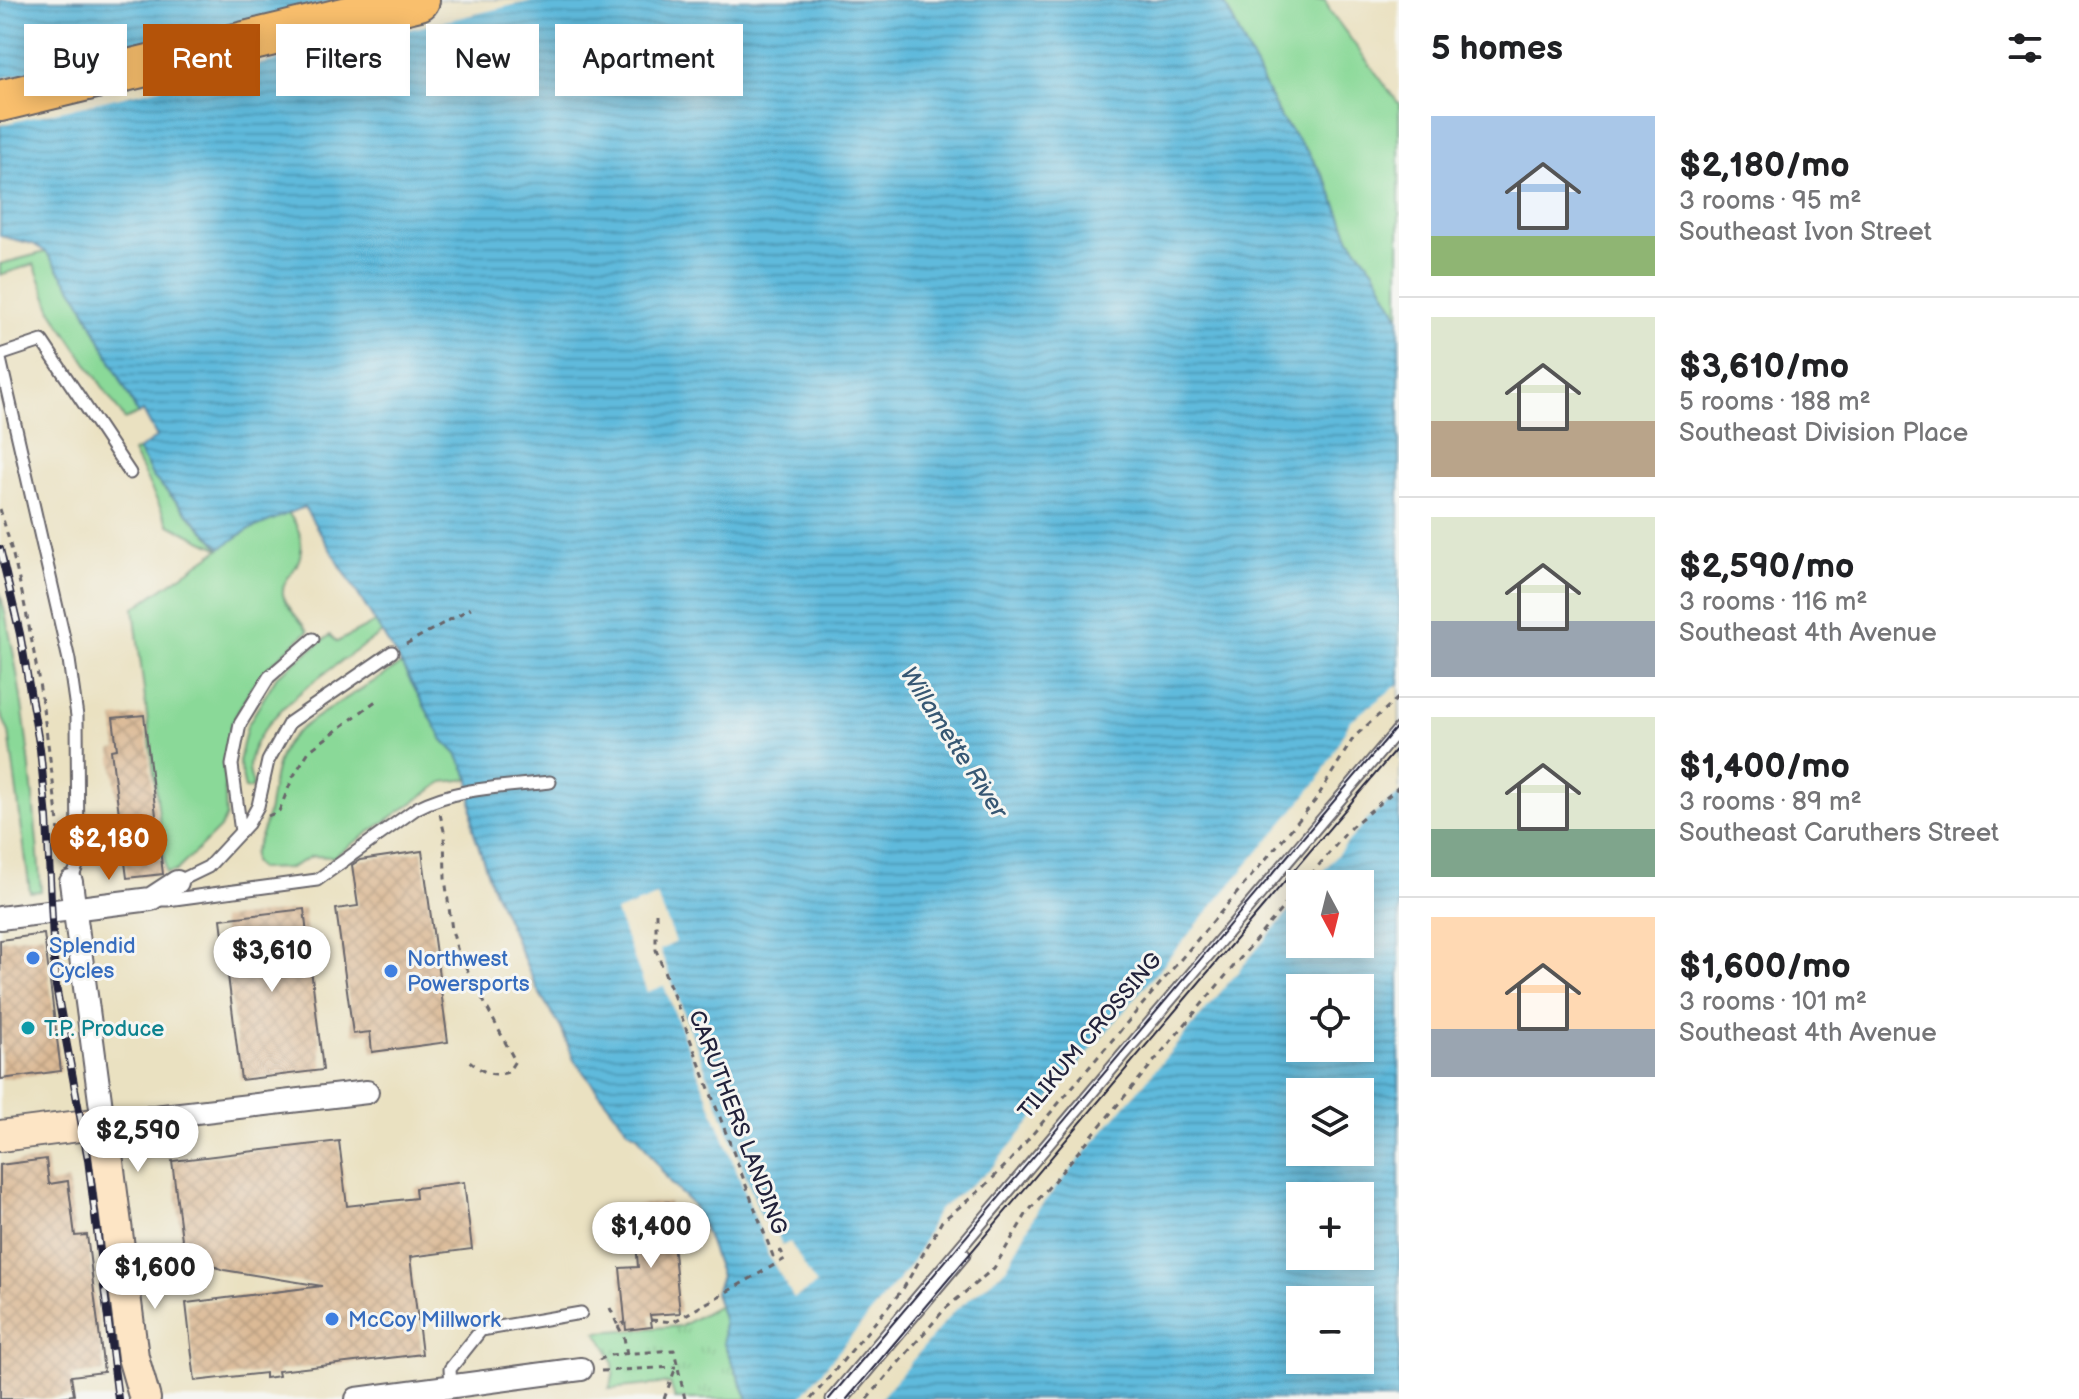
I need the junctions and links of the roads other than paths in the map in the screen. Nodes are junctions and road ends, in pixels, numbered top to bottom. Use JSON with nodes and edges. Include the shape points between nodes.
{"nodes":[{"id":1,"x":419,"y":0,"type":"edge"},
{"id":2,"x":0,"y":101,"type":"edge"},
{"id":3,"x":0,"y":357,"type":"edge"},
{"id":4,"x":130,"y":473,"type":"dead end"},
{"id":5,"x":313,"y":639,"type":"dead end"},
{"id":6,"x":392,"y":652,"type":"road end"},
{"id":7,"x":1399,"y":729,"type":"edge"},
{"id":8,"x":1399,"y":740,"type":"edge"},
{"id":9,"x":550,"y":782,"type":"dead end"},
{"id":10,"x":245,"y":828,"type":"junction"},
{"id":11,"x":71,"y":882,"type":"joint"},
{"id":12,"x":177,"y":882,"type":"joint"},
{"id":13,"x":151,"y":899,"type":"junction"},
{"id":14,"x":73,"y":909,"type":"junction"},
{"id":15,"x":0,"y":918,"type":"edge"},
{"id":16,"x":367,"y":1092,"type":"dead end"},
{"id":17,"x":103,"y":1123,"type":"junction"},
{"id":18,"x":0,"y":1136,"type":"edge"},
{"id":19,"x":581,"y":1313,"type":"dead end"},
{"id":20,"x":581,"y":1369,"type":"road end"},
{"id":21,"x":452,"y":1393,"type":"edge"},
{"id":22,"x":369,"y":1398,"type":"edge"},
{"id":23,"x":145,"y":1399,"type":"edge"},
{"id":24,"x":832,"y":1399,"type":"edge"},
{"id":25,"x":843,"y":1399,"type":"edge"}],
"edges":[{"from":1,"to":2,"type":"highway"},
{"from":3,"to":4,"type":"lane","via":[[42,341]]},
{"from":3,"to":11,"type":"lane","via":[[75,702],[78,863]]},
{"from":5,"to":10,"type":"lane","via":[[269,677],[240,724],[232,765]]},
{"from":6,"to":10,"type":"lane","via":[[289,723],[268,761],[258,806]]},
{"from":7,"to":24,"type":"lane","name":"TILIKUM CROSSING"},
{"from":8,"to":25,"type":"lane"},
{"from":9,"to":13,"type":"lane","via":[[451,793],[433,800],[317,880]]},
{"from":10,"to":12,"type":"lane","via":[[208,867]]},
{"from":11,"to":14,"type":"street"},
{"from":12,"to":13,"type":"street"},
{"from":13,"to":14,"type":"street"},
{"from":14,"to":15,"type":"street"},
{"from":14,"to":17,"type":"street"},
{"from":16,"to":17,"type":"street"},
{"from":17,"to":18,"type":"street"},
{"from":17,"to":23,"type":"street","via":[[133,1357]]},
{"from":19,"to":21,"type":"lane","via":[[481,1330],[450,1369]]},
{"from":20,"to":21,"type":"street"},
{"from":21,"to":22,"type":"street"}]}
